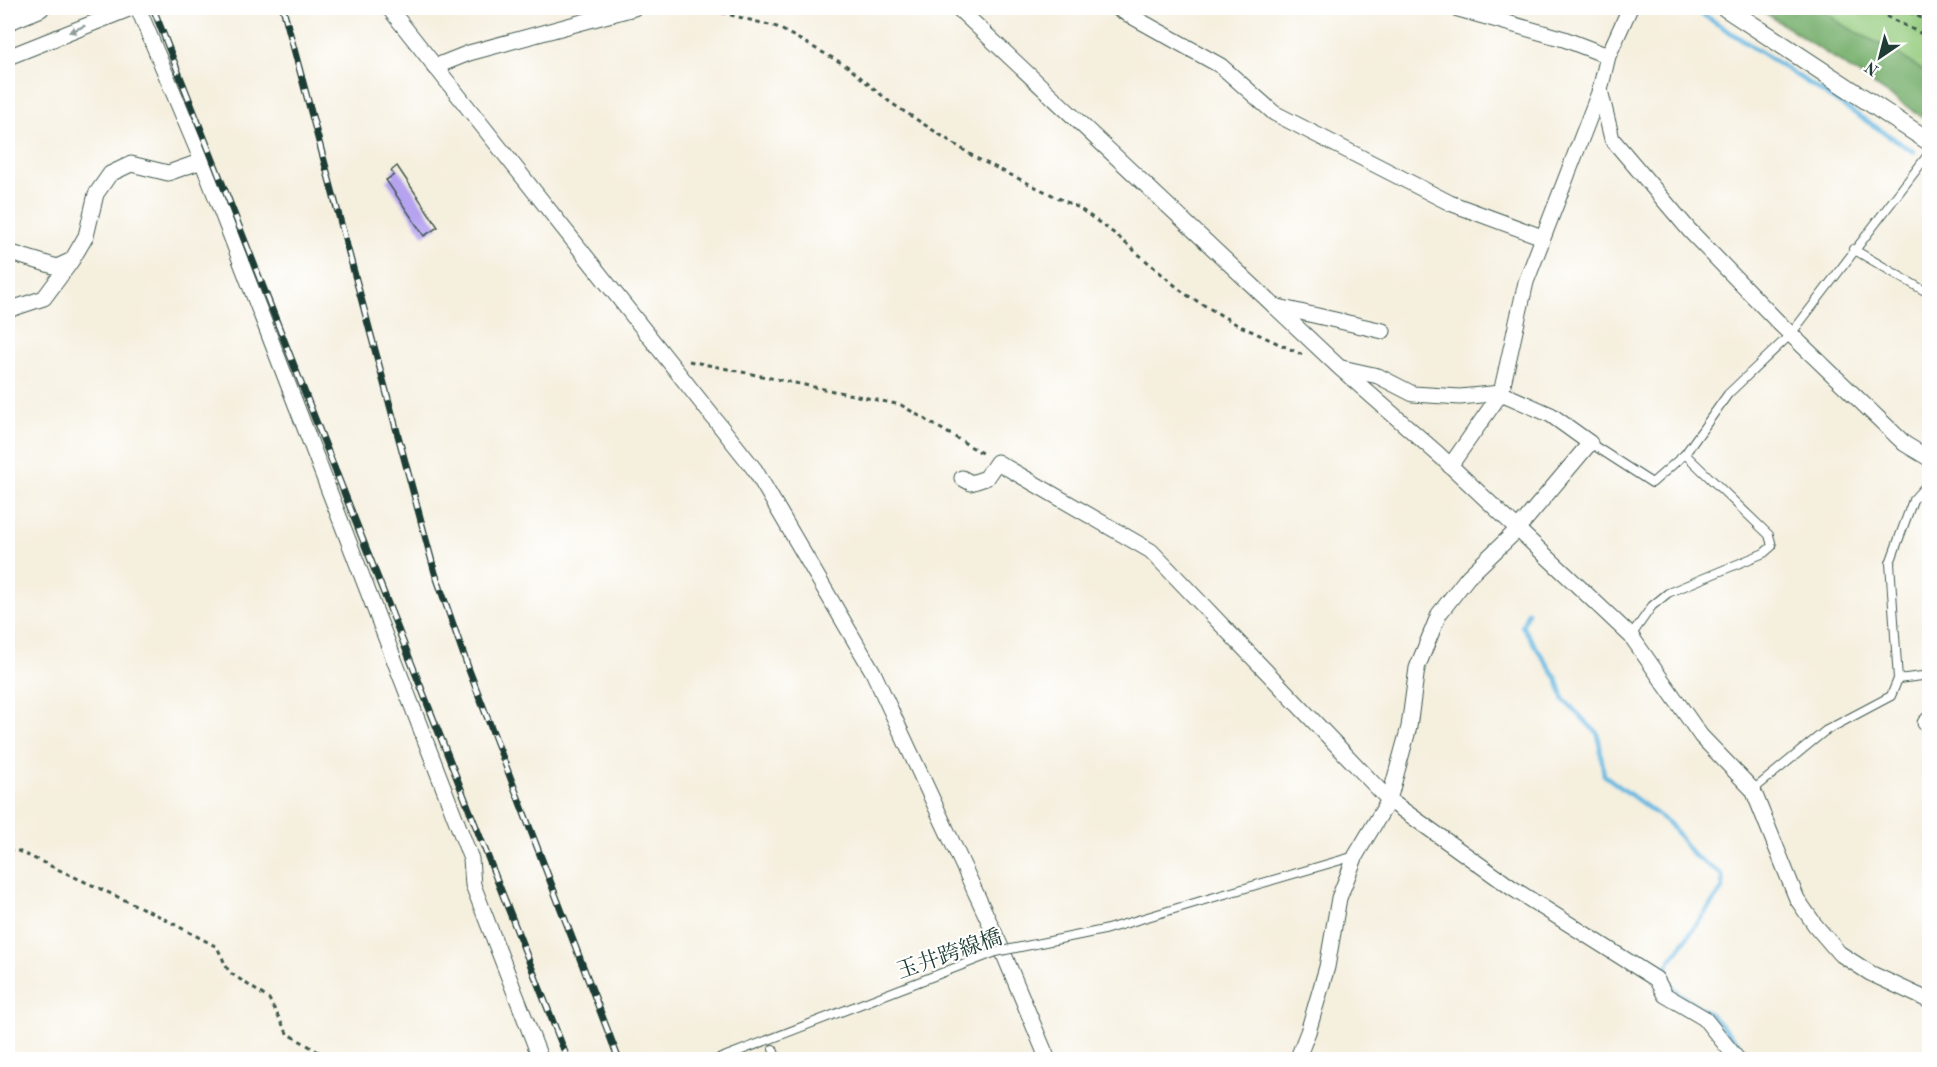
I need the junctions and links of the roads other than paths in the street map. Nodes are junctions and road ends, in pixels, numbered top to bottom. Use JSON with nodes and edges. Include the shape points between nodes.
{"nodes":[{"id":1,"x":40,"y":8,"type":"edge"},
{"id":2,"x":131,"y":8,"type":"edge"},
{"id":3,"x":138,"y":8,"type":"edge"},
{"id":4,"x":389,"y":8,"type":"edge"},
{"id":5,"x":634,"y":8,"type":"edge"},
{"id":6,"x":958,"y":8,"type":"edge"},
{"id":7,"x":1121,"y":8,"type":"edge"},
{"id":8,"x":1455,"y":8,"type":"edge"},
{"id":9,"x":1630,"y":8,"type":"edge"},
{"id":10,"x":1726,"y":8,"type":"edge"},
{"id":11,"x":8,"y":21,"type":"edge"},
{"id":12,"x":1608,"y":56,"type":"junction"},
{"id":13,"x":8,"y":57,"type":"edge"},
{"id":14,"x":434,"y":67,"type":"junction"},
{"id":15,"x":1600,"y":90,"type":"junction"},
{"id":16,"x":1929,"y":142,"type":"edge"},
{"id":17,"x":1929,"y":152,"type":"edge"},
{"id":18,"x":202,"y":161,"type":"junction"},
{"id":19,"x":1542,"y":237,"type":"junction"},
{"id":20,"x":1853,"y":249,"type":"junction"},
{"id":21,"x":8,"y":252,"type":"edge"},
{"id":22,"x":72,"y":260,"type":"junction"},
{"id":23,"x":1929,"y":294,"type":"edge"},
{"id":24,"x":1274,"y":306,"type":"junction"},
{"id":25,"x":8,"y":310,"type":"edge"},
{"id":26,"x":1383,"y":332,"type":"dead end"},
{"id":27,"x":1791,"y":334,"type":"junction"},
{"id":28,"x":1339,"y":367,"type":"junction"},
{"id":29,"x":1501,"y":393,"type":"junction"},
{"id":30,"x":1590,"y":443,"type":"junction"},
{"id":31,"x":1685,"y":453,"type":"junction"},
{"id":32,"x":1929,"y":459,"type":"edge"},
{"id":33,"x":1450,"y":466,"type":"junction"},
{"id":34,"x":962,"y":478,"type":"dead end"},
{"id":35,"x":1929,"y":481,"type":"edge"},
{"id":36,"x":1516,"y":531,"type":"junction"},
{"id":37,"x":1631,"y":636,"type":"junction"},
{"id":38,"x":1929,"y":675,"type":"edge"},
{"id":39,"x":1898,"y":679,"type":"junction"},
{"id":40,"x":1754,"y":790,"type":"junction"},
{"id":41,"x":1389,"y":800,"type":"junction"},
{"id":42,"x":1356,"y":855,"type":"junction"},
{"id":43,"x":471,"y":859,"type":"junction"},
{"id":44,"x":1929,"y":1001,"type":"edge"},
{"id":45,"x":773,"y":1049,"type":"dead end"},
{"id":46,"x":541,"y":1059,"type":"edge"},
{"id":47,"x":547,"y":1059,"type":"edge"},
{"id":48,"x":716,"y":1059,"type":"edge"},
{"id":49,"x":777,"y":1059,"type":"edge"},
{"id":50,"x":1048,"y":1059,"type":"edge"},
{"id":51,"x":1297,"y":1059,"type":"edge"},
{"id":52,"x":1738,"y":1059,"type":"edge"}],
"edges":[{"from":1,"to":11,"type":"street"},
{"from":2,"to":13,"type":"street","one_way":true},
{"from":3,"to":18,"type":"street"},
{"from":4,"to":14,"type":"street"},
{"from":5,"to":14,"type":"street","via":[[469,53]]},
{"from":6,"to":24,"type":"street"},
{"from":7,"to":19,"type":"street","via":[[1221,66],[1274,113],[1450,203]]},
{"from":8,"to":12,"type":"street","via":[[1564,39]]},
{"from":9,"to":12,"type":"street"},
{"from":10,"to":16,"type":"street"},
{"from":12,"to":15,"type":"street"},
{"from":14,"to":50,"type":"street","via":[[755,470],[873,672],[1000,945]]},
{"from":15,"to":19,"type":"street"},
{"from":15,"to":27,"type":"street","via":[[1612,139],[1690,231]]},
{"from":17,"to":20,"type":"lane"},
{"from":18,"to":22,"type":"street","via":[[168,173],[131,164],[111,174],[96,194],[86,236]]},
{"from":18,"to":43,"type":"street"},
{"from":19,"to":29,"type":"street","via":[[1526,282]]},
{"from":20,"to":23,"type":"lane"},
{"from":20,"to":27,"type":"lane"},
{"from":21,"to":22,"type":"street","via":[[57,267]]},
{"from":22,"to":25,"type":"street","via":[[44,298]]},
{"from":24,"to":26,"type":"street"},
{"from":24,"to":28,"type":"street"},
{"from":27,"to":31,"type":"lane","via":[[1728,394]]},
{"from":27,"to":32,"type":"street","via":[[1905,444]]},
{"from":28,"to":29,"type":"street","via":[[1378,376],[1413,394],[1461,397]]},
{"from":28,"to":33,"type":"street"},
{"from":29,"to":30,"type":"street","via":[[1551,415]]},
{"from":29,"to":33,"type":"street"},
{"from":30,"to":31,"type":"lane","via":[[1652,483]]},
{"from":30,"to":36,"type":"street"},
{"from":31,"to":37,"type":"lane","via":[[1769,535],[1772,546],[1764,553],[1668,593],[1652,606]]},
{"from":33,"to":36,"type":"street"},
{"from":34,"to":41,"type":"street","via":[[971,483],[986,478],[997,462],[1151,552]]},
{"from":35,"to":39,"type":"lane","via":[[1913,500],[1890,563]]},
{"from":36,"to":37,"type":"street"},
{"from":36,"to":41,"type":"street","via":[[1468,577],[1439,614],[1417,668],[1409,727]]},
{"from":37,"to":40,"type":"street","via":[[1701,736]]},
{"from":38,"to":39,"type":"lane"},
{"from":39,"to":40,"type":"lane","via":[[1891,696],[1825,731]]},
{"from":40,"to":44,"type":"street","via":[[1797,899],[1815,926],[1839,953],[1869,973]]},
{"from":41,"to":42,"type":"street"},
{"from":41,"to":52,"type":"street","via":[[1512,888],[1656,979],[1665,995],[1704,1018]]},
{"from":42,"to":48,"type":"lane","name":"玉井跨線橋","bridge":true,"via":[[1104,930],[996,952]]},
{"from":42,"to":51,"type":"street","via":[[1339,898],[1326,968]]},
{"from":43,"to":46,"type":"street","via":[[473,885]]},
{"from":43,"to":47,"type":"lane"},
{"from":45,"to":49,"type":"lane"}]}
